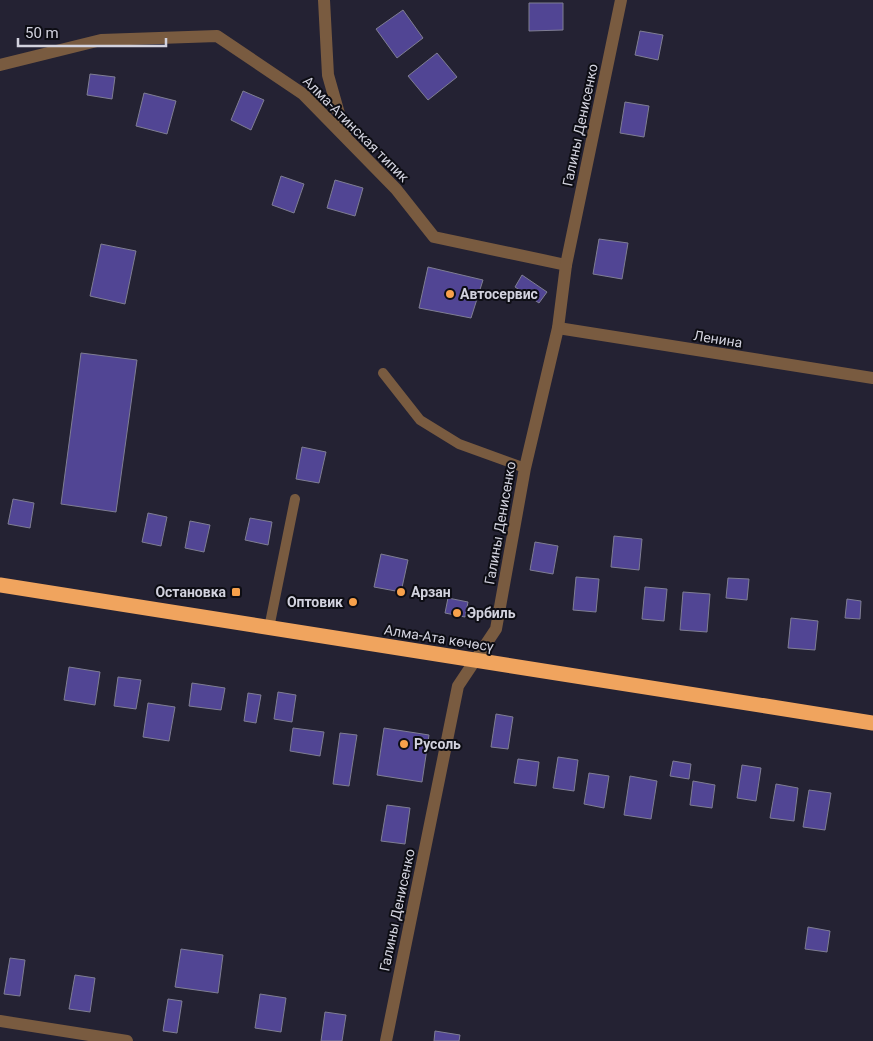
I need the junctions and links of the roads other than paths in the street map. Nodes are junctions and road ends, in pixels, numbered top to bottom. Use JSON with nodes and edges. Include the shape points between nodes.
{"nodes":[{"id":1,"x":324,"y":0,"type":"edge"},
{"id":2,"x":621,"y":0,"type":"edge"},
{"id":3,"x":0,"y":65,"type":"edge"},
{"id":4,"x":346,"y":137,"type":"junction"},
{"id":5,"x":566,"y":265,"type":"junction"},
{"id":6,"x":558,"y":328,"type":"junction"},
{"id":7,"x":383,"y":373,"type":"dead end"},
{"id":8,"x":873,"y":378,"type":"edge"},
{"id":9,"x":525,"y":468,"type":"junction"},
{"id":10,"x":295,"y":499,"type":"dead end"},
{"id":11,"x":0,"y":585,"type":"edge"},
{"id":12,"x":269,"y":628,"type":"junction"},
{"id":13,"x":475,"y":660,"type":"junction"},
{"id":14,"x":873,"y":723,"type":"edge"},
{"id":15,"x":0,"y":1021,"type":"edge"},
{"id":16,"x":127,"y":1041,"type":"edge"},
{"id":17,"x":386,"y":1041,"type":"edge"}],
"edges":[{"from":1,"to":4,"type":"street","via":[[328,75]]},
{"from":2,"to":5,"type":"street","name":"Галины Денисенко"},
{"from":3,"to":4,"type":"street","name":"Алма-Атинская типик","via":[[101,40],[217,36],[303,94]]},
{"from":4,"to":5,"type":"street","name":"Алма-Атинская типик","via":[[396,189],[434,237]]},
{"from":5,"to":6,"type":"street","name":"Галины Денисенко"},
{"from":6,"to":8,"type":"street","name":"Ленина"},
{"from":6,"to":9,"type":"street","name":"Галины Денисенко"},
{"from":7,"to":9,"type":"lane","via":[[420,420],[459,444]]},
{"from":9,"to":13,"type":"street","name":"Галины Денисенко","via":[[496,629]]},
{"from":10,"to":12,"type":"lane"},
{"from":11,"to":12,"type":"highway","name":"Алма-Ата көчөсү"},
{"from":12,"to":13,"type":"highway","name":"Алма-Ата көчөсү"},
{"from":13,"to":14,"type":"highway","name":"Алма-Ата көчөсү"},
{"from":13,"to":17,"type":"street","name":"Галины Денисенко","via":[[458,686]]},
{"from":15,"to":16,"type":"street"}]}
